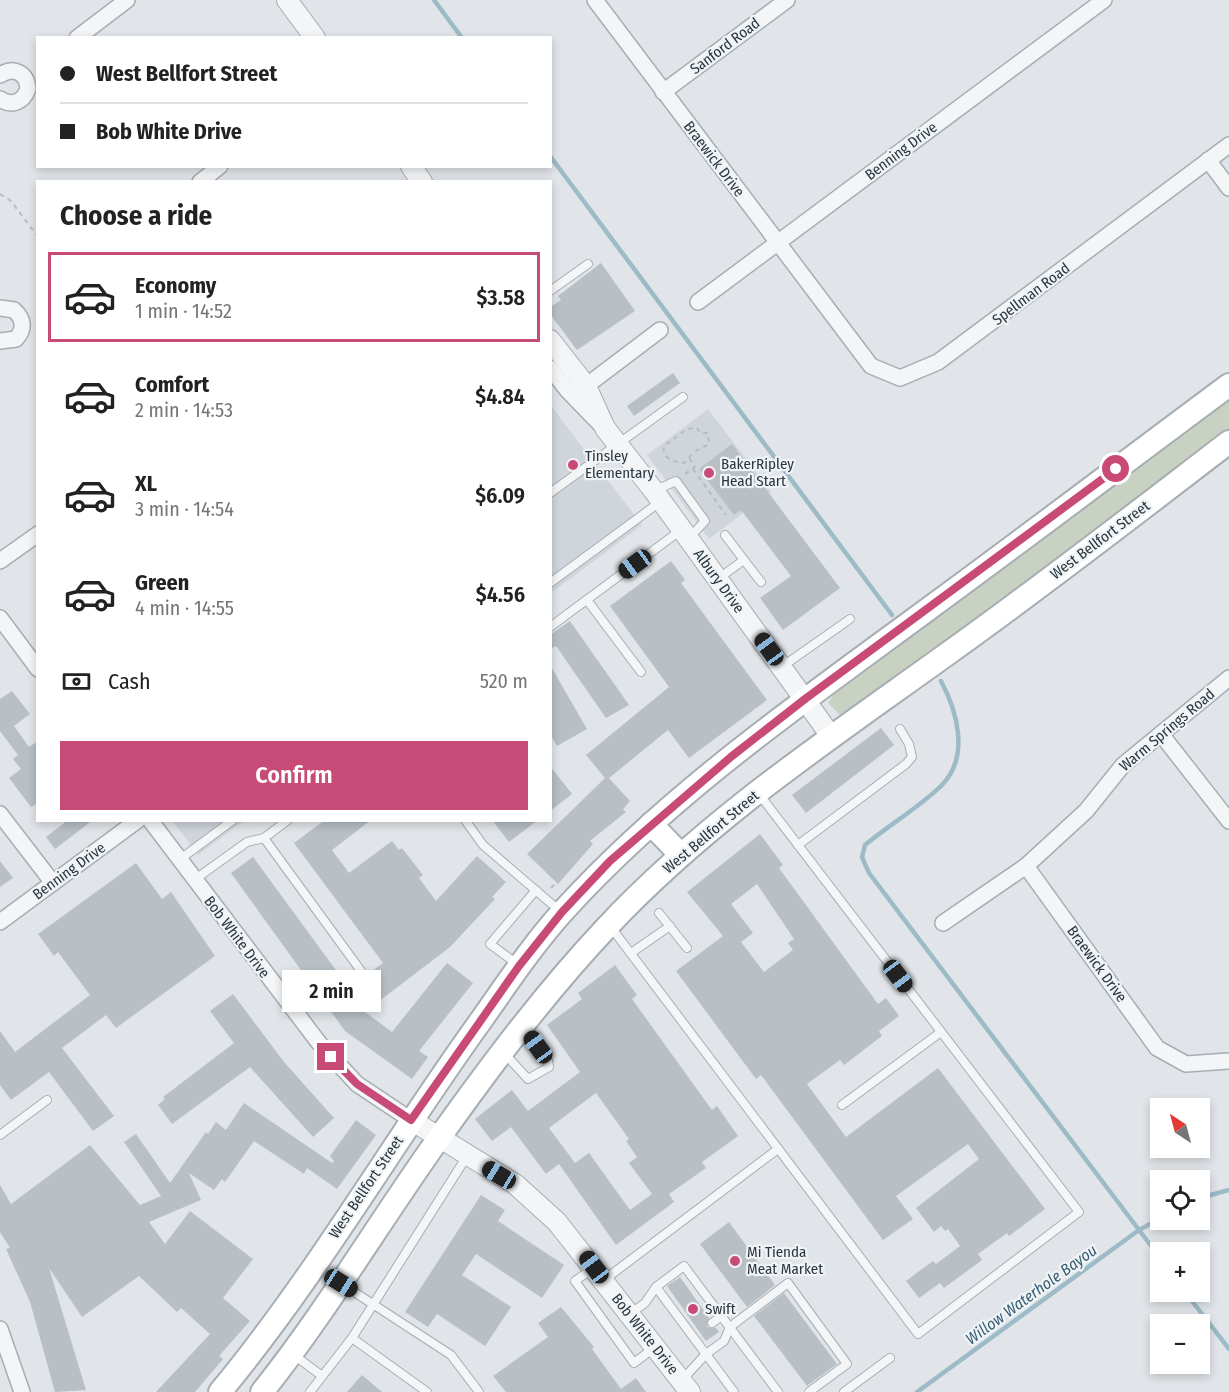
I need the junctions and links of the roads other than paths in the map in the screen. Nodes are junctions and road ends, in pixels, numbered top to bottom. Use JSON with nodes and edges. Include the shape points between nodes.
{"nodes":[{"id":1,"x":127,"y":0,"type":"edge"},
{"id":2,"x":287,"y":0,"type":"edge"},
{"id":3,"x":595,"y":0,"type":"edge"},
{"id":4,"x":787,"y":0,"type":"edge"},
{"id":5,"x":1104,"y":0,"type":"edge"},
{"id":6,"x":80,"y":36,"type":"edge"},
{"id":7,"x":314,"y":36,"type":"edge"},
{"id":8,"x":36,"y":69,"type":"edge"},
{"id":9,"x":0,"y":75,"type":"edge"},
{"id":10,"x":25,"y":77,"type":"junction"},
{"id":11,"x":663,"y":92,"type":"junction"},
{"id":12,"x":0,"y":99,"type":"edge"},
{"id":13,"x":1229,"y":144,"type":"edge"},
{"id":14,"x":1208,"y":160,"type":"junction"},
{"id":15,"x":218,"y":168,"type":"edge"},
{"id":16,"x":202,"y":180,"type":"edge"},
{"id":17,"x":1229,"y":188,"type":"edge"},
{"id":18,"x":777,"y":244,"type":"junction"},
{"id":19,"x":588,"y":264,"type":"dead end"},
{"id":20,"x":552,"y":290,"type":"edge"},
{"id":21,"x":698,"y":302,"type":"dead end"},
{"id":22,"x":0,"y":308,"type":"edge"},
{"id":23,"x":834,"y":318,"type":"joint"},
{"id":24,"x":660,"y":330,"type":"dead end"},
{"id":25,"x":0,"y":341,"type":"edge"},
{"id":26,"x":552,"y":343,"type":"edge"},
{"id":27,"x":552,"y":371,"type":"edge"},
{"id":28,"x":1229,"y":385,"type":"edge"},
{"id":29,"x":586,"y":386,"type":"junction"},
{"id":30,"x":683,"y":397,"type":"dead end"},
{"id":31,"x":604,"y":428,"type":"junction"},
{"id":32,"x":1229,"y":442,"type":"edge"},
{"id":33,"x":617,"y":445,"type":"junction"},
{"id":34,"x":552,"y":492,"type":"edge"},
{"id":35,"x":658,"y":496,"type":"junction"},
{"id":36,"x":686,"y":534,"type":"junction"},
{"id":37,"x":36,"y":535,"type":"edge"},
{"id":38,"x":725,"y":535,"type":"dead end"},
{"id":39,"x":744,"y":560,"type":"junction"},
{"id":40,"x":0,"y":561,"type":"edge"},
{"id":41,"x":718,"y":579,"type":"junction"},
{"id":42,"x":552,"y":581,"type":"edge"},
{"id":43,"x":761,"y":582,"type":"dead end"},
{"id":44,"x":587,"y":600,"type":"junction"},
{"id":45,"x":0,"y":618,"type":"edge"},
{"id":46,"x":850,"y":619,"type":"dead end"},
{"id":47,"x":552,"y":626,"type":"edge"},
{"id":48,"x":36,"y":666,"type":"edge"},
{"id":49,"x":781,"y":667,"type":"junction"},
{"id":50,"x":641,"y":672,"type":"dead end"},
{"id":51,"x":1229,"y":678,"type":"edge"},
{"id":52,"x":805,"y":699,"type":"junction"},
{"id":53,"x":900,"y":729,"type":"dead end"},
{"id":54,"x":1161,"y":734,"type":"junction"},
{"id":55,"x":831,"y":736,"type":"junction"},
{"id":56,"x":757,"y":792,"type":"junction"},
{"id":57,"x":0,"y":814,"type":"edge"},
{"id":58,"x":1229,"y":821,"type":"edge"},
{"id":59,"x":135,"y":822,"type":"edge"},
{"id":60,"x":151,"y":822,"type":"edge"},
{"id":61,"x":230,"y":822,"type":"edge"},
{"id":62,"x":285,"y":822,"type":"edge"},
{"id":63,"x":466,"y":822,"type":"edge"},
{"id":64,"x":651,"y":824,"type":"junction"},
{"id":65,"x":264,"y":838,"type":"junction"},
{"id":66,"x":798,"y":845,"type":"junction"},
{"id":67,"x":681,"y":855,"type":"junction"},
{"id":68,"x":179,"y":860,"type":"junction"},
{"id":69,"x":1026,"y":866,"type":"junction"},
{"id":70,"x":194,"y":880,"type":"junction"},
{"id":71,"x":53,"y":883,"type":"junction"},
{"id":72,"x":536,"y":890,"type":"junction"},
{"id":73,"x":562,"y":912,"type":"junction"},
{"id":74,"x":660,"y":913,"type":"dead end"},
{"id":75,"x":0,"y":921,"type":"edge"},
{"id":76,"x":943,"y":923,"type":"dead end"},
{"id":77,"x":609,"y":925,"type":"junction"},
{"id":78,"x":670,"y":926,"type":"junction"},
{"id":79,"x":687,"y":948,"type":"dead end"},
{"id":80,"x":631,"y":953,"type":"junction"},
{"id":81,"x":519,"y":966,"type":"junction"},
{"id":82,"x":361,"y":972,"type":"dead end"},
{"id":83,"x":550,"y":990,"type":"junction"},
{"id":84,"x":523,"y":1026,"type":"junction"},
{"id":85,"x":941,"y":1032,"type":"junction"},
{"id":86,"x":503,"y":1052,"type":"junction"},
{"id":87,"x":1229,"y":1061,"type":"edge"},
{"id":88,"x":47,"y":1100,"type":"dead end"},
{"id":89,"x":842,"y":1105,"type":"dead end"},
{"id":90,"x":411,"y":1120,"type":"junction"},
{"id":91,"x":0,"y":1135,"type":"edge"},
{"id":92,"x":439,"y":1138,"type":"junction"},
{"id":93,"x":778,"y":1149,"type":"junction"},
{"id":94,"x":467,"y":1156,"type":"junction"},
{"id":95,"x":599,"y":1274,"type":"junction"},
{"id":96,"x":341,"y":1283,"type":"junction"},
{"id":97,"x":697,"y":1283,"type":"junction"},
{"id":98,"x":656,"y":1287,"type":"junction"},
{"id":99,"x":688,"y":1289,"type":"dead end"},
{"id":100,"x":708,"y":1298,"type":"junction"},
{"id":101,"x":374,"y":1303,"type":"junction"},
{"id":102,"x":699,"y":1305,"type":"dead end"},
{"id":103,"x":629,"y":1314,"type":"junction"},
{"id":104,"x":722,"y":1316,"type":"junction"},
{"id":105,"x":712,"y":1323,"type":"dead end"},
{"id":106,"x":730,"y":1327,"type":"junction"},
{"id":107,"x":0,"y":1329,"type":"edge"},
{"id":108,"x":267,"y":1335,"type":"junction"},
{"id":109,"x":352,"y":1338,"type":"junction"},
{"id":110,"x":657,"y":1346,"type":"junction"},
{"id":111,"x":292,"y":1354,"type":"junction"},
{"id":112,"x":706,"y":1354,"type":"junction"},
{"id":113,"x":890,"y":1358,"type":"dead end"},
{"id":114,"x":322,"y":1376,"type":"junction"},
{"id":115,"x":686,"y":1386,"type":"edge"},
{"id":116,"x":22,"y":1392,"type":"edge"},
{"id":117,"x":220,"y":1392,"type":"edge"},
{"id":118,"x":262,"y":1392,"type":"edge"},
{"id":119,"x":310,"y":1392,"type":"edge"},
{"id":120,"x":427,"y":1392,"type":"edge"},
{"id":121,"x":479,"y":1392,"type":"edge"},
{"id":122,"x":734,"y":1392,"type":"edge"},
{"id":123,"x":778,"y":1392,"type":"edge"},
{"id":124,"x":809,"y":1392,"type":"edge"},
{"id":125,"x":844,"y":1392,"type":"edge"}],
"edges":[{"from":1,"to":6,"type":"street"},
{"from":2,"to":7,"type":"street"},
{"from":3,"to":11,"type":"street","name":"Braewick Drive"},
{"from":4,"to":11,"type":"street","name":"Sanford Road"},
{"from":5,"to":18,"type":"street","name":"Benning Drive"},
{"from":8,"to":10,"type":"street"},
{"from":9,"to":10,"type":"street","via":[[14,70]]},
{"from":10,"to":12,"type":"street","via":[[28,89],[21,100],[9,104]]},
{"from":11,"to":18,"type":"street","name":"Braewick Drive"},
{"from":13,"to":14,"type":"street","name":"Spellman Road"},
{"from":14,"to":17,"type":"street"},
{"from":14,"to":23,"type":"street","name":"Spellman Road","via":[[938,362],[900,378],[871,366]]},
{"from":15,"to":16,"type":"street"},
{"from":18,"to":21,"type":"street","name":"Benning Drive"},
{"from":18,"to":23,"type":"street","name":"Braewick Drive"},
{"from":19,"to":20,"type":"lane"},
{"from":22,"to":25,"type":"street","via":[[14,309],[23,327],[16,339]]},
{"from":24,"to":29,"type":"street"},
{"from":26,"to":29,"type":"street","name":"Albury Drive"},
{"from":27,"to":31,"type":"street","name":"Albury Drive"},
{"from":28,"to":52,"type":"main road","name":"West Bellfort Street"},
{"from":29,"to":31,"type":"street","name":"Albury Drive"},
{"from":30,"to":33,"type":"lane"},
{"from":31,"to":33,"type":"street","name":"Albury Drive"},
{"from":32,"to":55,"type":"main road","name":"West Bellfort Street","via":[[964,642]]},
{"from":33,"to":34,"type":"lane"},
{"from":33,"to":35,"type":"street","name":"Albury Drive"},
{"from":35,"to":36,"type":"street","name":"Albury Drive"},
{"from":35,"to":36,"type":"lane","via":[[676,481],[705,521]]},
{"from":35,"to":42,"type":"lane"},
{"from":36,"to":41,"type":"street","name":"Albury Drive"},
{"from":36,"to":44,"type":"lane"},
{"from":37,"to":40,"type":"street"},
{"from":38,"to":39,"type":"lane"},
{"from":39,"to":41,"type":"lane"},
{"from":39,"to":43,"type":"lane"},
{"from":41,"to":49,"type":"street","name":"Albury Drive"},
{"from":44,"to":47,"type":"lane"},
{"from":44,"to":50,"type":"lane"},
{"from":45,"to":48,"type":"street"},
{"from":46,"to":49,"type":"lane"},
{"from":49,"to":52,"type":"street","name":"Albury Drive"},
{"from":51,"to":54,"type":"street","name":"Warm Springs Road"},
{"from":52,"to":55,"type":"street","name":"Albury Drive"},
{"from":52,"to":64,"type":"main road","name":"West Bellfort Street"},
{"from":53,"to":66,"type":"lane","via":[[912,756],[906,765]]},
{"from":54,"to":58,"type":"street"},
{"from":54,"to":69,"type":"street","name":"Warm Springs Road","via":[[1123,765],[1086,811]]},
{"from":55,"to":56,"type":"main road","name":"West Bellfort Street"},
{"from":56,"to":66,"type":"lane"},
{"from":56,"to":67,"type":"main road","name":"West Bellfort Street"},
{"from":57,"to":71,"type":"street"},
{"from":59,"to":71,"type":"street","name":"Benning Drive"},
{"from":60,"to":68,"type":"street","name":"Bob White Drive"},
{"from":61,"to":68,"type":"lane"},
{"from":62,"to":65,"type":"lane"},
{"from":63,"to":72,"type":"lane","via":[[483,845]]},
{"from":64,"to":67,"type":"main road"},
{"from":64,"to":73,"type":"main road","name":"West Bellfort Street"},
{"from":65,"to":70,"type":"lane","via":[[247,842]]},
{"from":65,"to":82,"type":"lane"},
{"from":66,"to":85,"type":"lane"},
{"from":67,"to":77,"type":"main road","name":"West Bellfort Street"},
{"from":68,"to":70,"type":"street","name":"Bob White Drive"},
{"from":69,"to":76,"type":"street","name":"Warm Springs Road"},
{"from":69,"to":87,"type":"street","name":"Braewick Drive","via":[[1157,1048],[1186,1064]]},
{"from":70,"to":90,"type":"street","name":"Bob White Drive","via":[[319,1043],[357,1084]]},
{"from":71,"to":75,"type":"street","name":"Benning Drive"},
{"from":72,"to":73,"type":"lane"},
{"from":72,"to":81,"type":"lane","via":[[490,944]]},
{"from":73,"to":81,"type":"main road","name":"West Bellfort Street"},
{"from":74,"to":78,"type":"lane"},
{"from":77,"to":80,"type":"lane"},
{"from":77,"to":83,"type":"main road","name":"West Bellfort Street"},
{"from":78,"to":79,"type":"lane"},
{"from":78,"to":80,"type":"lane"},
{"from":80,"to":93,"type":"lane"},
{"from":81,"to":83,"type":"main road"},
{"from":81,"to":90,"type":"main road","name":"West Bellfort Street"},
{"from":83,"to":84,"type":"main road","name":"West Bellfort Street"},
{"from":84,"to":86,"type":"main road","name":"West Bellfort Street"},
{"from":84,"to":86,"type":"lane","via":[[549,1067],[528,1079]]},
{"from":85,"to":89,"type":"lane"},
{"from":85,"to":93,"type":"lane","via":[[1079,1212],[918,1334]]},
{"from":86,"to":92,"type":"main road","name":"West Bellfort Street"},
{"from":88,"to":91,"type":"lane"},
{"from":90,"to":92,"type":"street","name":"Bob White Drive"},
{"from":90,"to":108,"type":"main road","name":"West Bellfort Street"},
{"from":92,"to":94,"type":"street","name":"Bob White Drive"},
{"from":92,"to":96,"type":"main road","name":"West Bellfort Street"},
{"from":93,"to":95,"type":"lane"},
{"from":94,"to":95,"type":"street","name":"Bob White Drive","via":[[536,1201]]},
{"from":94,"to":101,"type":"lane"},
{"from":95,"to":103,"type":"street","name":"Bob White Drive"},
{"from":95,"to":110,"type":"lane","via":[[574,1281],[634,1363]]},
{"from":96,"to":101,"type":"lane"},
{"from":96,"to":111,"type":"main road","name":"West Bellfort Street"},
{"from":97,"to":98,"type":"lane","via":[[684,1266]]},
{"from":97,"to":99,"type":"lane"},
{"from":97,"to":100,"type":"lane"},
{"from":98,"to":103,"type":"lane","via":[[645,1303]]},
{"from":98,"to":112,"type":"lane","via":[[672,1301]]},
{"from":100,"to":102,"type":"lane"},
{"from":100,"to":104,"type":"lane"},
{"from":101,"to":109,"type":"lane"},
{"from":101,"to":121,"type":"lane","via":[[451,1355]]},
{"from":103,"to":110,"type":"street","name":"Bob White Drive"},
{"from":104,"to":105,"type":"lane"},
{"from":104,"to":106,"type":"lane"},
{"from":106,"to":112,"type":"lane","via":[[724,1341]]},
{"from":106,"to":123,"type":"lane"},
{"from":106,"to":124,"type":"lane","via":[[788,1283],[847,1364]]},
{"from":107,"to":116,"type":"street"},
{"from":108,"to":111,"type":"main road"},
{"from":108,"to":117,"type":"main road","name":"West Bellfort Street"},
{"from":109,"to":114,"type":"lane"},
{"from":109,"to":120,"type":"lane"},
{"from":110,"to":115,"type":"street","name":"Bob White Drive"},
{"from":111,"to":114,"type":"lane"},
{"from":111,"to":118,"type":"main road","name":"West Bellfort Street"},
{"from":112,"to":115,"type":"lane"},
{"from":112,"to":122,"type":"lane"},
{"from":113,"to":125,"type":"lane"},
{"from":114,"to":119,"type":"lane"}]}
